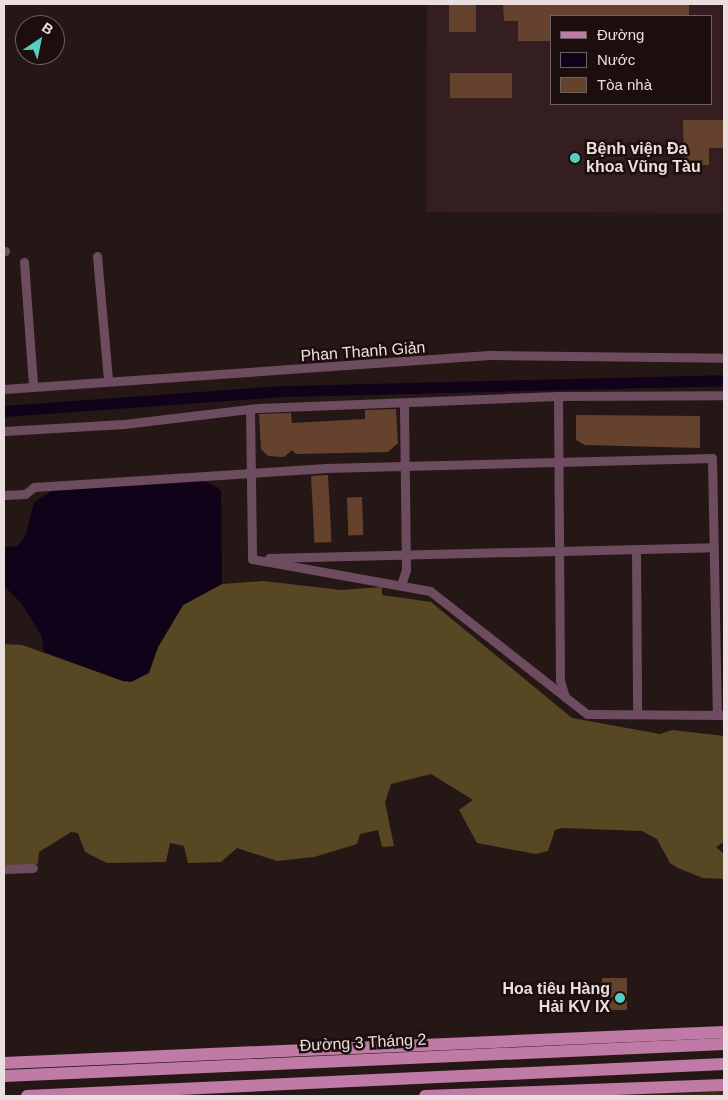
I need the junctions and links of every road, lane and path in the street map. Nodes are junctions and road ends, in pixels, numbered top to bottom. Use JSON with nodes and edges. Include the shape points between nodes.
{"nodes":[{"id":1,"x":97,"y":256,"type":"dead end"},
{"id":2,"x":24,"y":262,"type":"dead end"},
{"id":3,"x":724,"y":358,"type":"edge"},
{"id":4,"x":108,"y":380,"type":"junction"},
{"id":5,"x":33,"y":386,"type":"junction"},
{"id":6,"x":4,"y":389,"type":"edge"},
{"id":7,"x":724,"y":395,"type":"edge"},
{"id":8,"x":558,"y":396,"type":"junction"},
{"id":9,"x":404,"y":403,"type":"junction"},
{"id":10,"x":250,"y":409,"type":"junction"},
{"id":11,"x":4,"y":431,"type":"edge"},
{"id":12,"x":558,"y":461,"type":"junction"},
{"id":13,"x":404,"y":464,"type":"junction"},
{"id":14,"x":251,"y":473,"type":"junction"},
{"id":15,"x":4,"y":495,"type":"edge"},
{"id":16,"x":714,"y":547,"type":"junction"},
{"id":17,"x":559,"y":549,"type":"junction"},
{"id":18,"x":636,"y":549,"type":"junction"},
{"id":19,"x":406,"y":552,"type":"junction"},
{"id":20,"x":252,"y":559,"type":"junction"},
{"id":21,"x":401,"y":585,"type":"junction"},
{"id":22,"x":565,"y":698,"type":"junction"},
{"id":23,"x":637,"y":712,"type":"junction"},
{"id":24,"x":721,"y":715,"type":"edge"},
{"id":25,"x":33,"y":868,"type":"dead end"},
{"id":26,"x":4,"y":869,"type":"edge"},
{"id":27,"x":724,"y":1032,"type":"edge"},
{"id":28,"x":724,"y":1044,"type":"edge"},
{"id":29,"x":4,"y":1063,"type":"edge"},
{"id":30,"x":724,"y":1064,"type":"edge"},
{"id":31,"x":4,"y":1076,"type":"edge"},
{"id":32,"x":724,"y":1085,"type":"edge"},
{"id":33,"x":27,"y":1096,"type":"edge"},
{"id":34,"x":425,"y":1096,"type":"edge"}],
"edges":[{"from":1,"to":4,"type":"street"},
{"from":2,"to":5,"type":"street"},
{"from":3,"to":4,"type":"street","name":"Phan Thanh Giản","via":[[493,356],[316,371]]},
{"from":4,"to":5,"type":"street","name":"Phan Thanh Giản"},
{"from":5,"to":6,"type":"street","name":"Phan Thanh Giản"},
{"from":7,"to":8,"type":"street"},
{"from":8,"to":9,"type":"street"},
{"from":8,"to":12,"type":"street"},
{"from":9,"to":10,"type":"street"},
{"from":9,"to":13,"type":"street"},
{"from":10,"to":11,"type":"street","via":[[124,424]]},
{"from":10,"to":14,"type":"street"},
{"from":12,"to":13,"type":"street"},
{"from":12,"to":16,"type":"street","via":[[712,458]]},
{"from":12,"to":17,"type":"street"},
{"from":13,"to":14,"type":"street"},
{"from":13,"to":19,"type":"street"},
{"from":14,"to":15,"type":"street","via":[[34,487],[25,494]]},
{"from":14,"to":20,"type":"street"},
{"from":16,"to":18,"type":"street"},
{"from":16,"to":24,"type":"street"},
{"from":17,"to":18,"type":"street"},
{"from":17,"to":19,"type":"street"},
{"from":17,"to":22,"type":"street","via":[[560,680]]},
{"from":18,"to":23,"type":"street"},
{"from":19,"to":20,"type":"street"},
{"from":19,"to":21,"type":"street"},
{"from":20,"to":21,"type":"street"},
{"from":21,"to":22,"type":"street","via":[[430,591]]},
{"from":22,"to":23,"type":"street","via":[[587,714]]},
{"from":23,"to":24,"type":"street"},
{"from":25,"to":26,"type":"street"},
{"from":27,"to":29,"type":"main road","name":"Đường 3 Tháng 2"},
{"from":28,"to":31,"type":"main road","name":"Đường 3 Tháng 2"},
{"from":30,"to":33,"type":"main road"},
{"from":32,"to":34,"type":"main road"}]}
